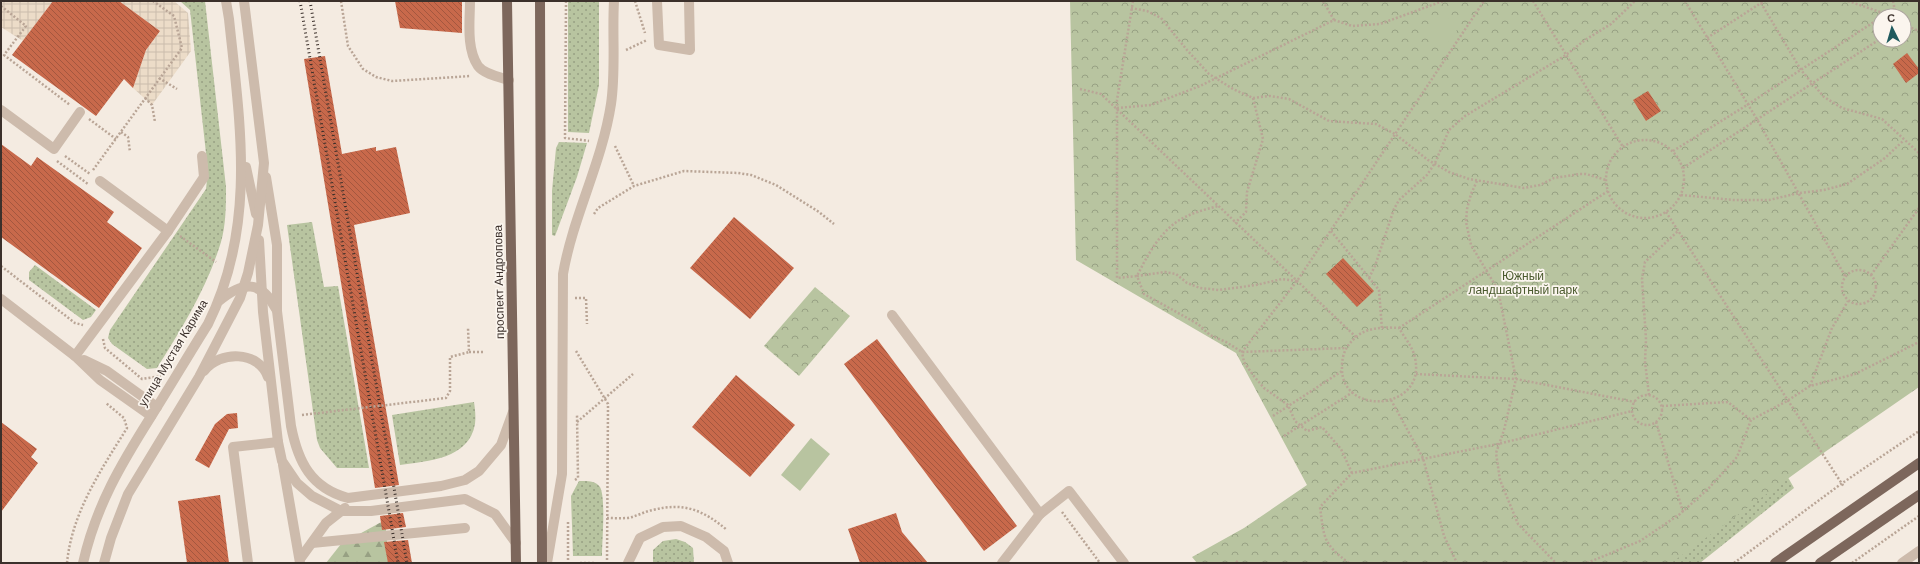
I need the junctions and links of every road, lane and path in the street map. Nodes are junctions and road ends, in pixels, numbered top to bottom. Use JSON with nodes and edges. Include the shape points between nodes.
{"nodes":[{"id":1,"x":153,"y":1,"type":"edge"},
{"id":2,"x":226,"y":1,"type":"edge"},
{"id":3,"x":244,"y":1,"type":"edge"},
{"id":4,"x":341,"y":1,"type":"edge"},
{"id":5,"x":470,"y":1,"type":"edge"},
{"id":6,"x":508,"y":1,"type":"edge"},
{"id":7,"x":540,"y":1,"type":"edge"},
{"id":8,"x":566,"y":1,"type":"edge"},
{"id":9,"x":614,"y":1,"type":"edge"},
{"id":10,"x":635,"y":1,"type":"edge"},
{"id":11,"x":657,"y":1,"type":"edge"},
{"id":12,"x":689,"y":1,"type":"edge"},
{"id":13,"x":1133,"y":1,"type":"edge"},
{"id":14,"x":1323,"y":1,"type":"edge"},
{"id":15,"x":1442,"y":1,"type":"edge"},
{"id":16,"x":1484,"y":1,"type":"edge"},
{"id":17,"x":1533,"y":1,"type":"edge"},
{"id":18,"x":1635,"y":1,"type":"edge"},
{"id":19,"x":1685,"y":1,"type":"edge"},
{"id":20,"x":1764,"y":1,"type":"edge"},
{"id":21,"x":1848,"y":1,"type":"edge"},
{"id":22,"x":1761,"y":3,"type":"junction"},
{"id":23,"x":1,"y":6,"type":"edge"},
{"id":24,"x":1131,"y":8,"type":"junction"},
{"id":25,"x":1872,"y":9,"type":"edge"},
{"id":26,"x":1334,"y":20,"type":"junction"},
{"id":27,"x":1872,"y":23,"type":"edge"},
{"id":28,"x":1707,"y":38,"type":"junction"},
{"id":29,"x":1872,"y":44,"type":"edge"},
{"id":30,"x":1566,"y":55,"type":"junction"},
{"id":31,"x":626,"y":57,"type":"dead end"},
{"id":32,"x":1801,"y":70,"type":"junction"},
{"id":33,"x":478,"y":75,"type":"dead end"},
{"id":34,"x":1217,"y":77,"type":"junction"},
{"id":35,"x":159,"y":78,"type":"junction"},
{"id":36,"x":509,"y":80,"type":"junction"},
{"id":37,"x":1812,"y":83,"type":"junction"},
{"id":38,"x":177,"y":89,"type":"dead end"},
{"id":39,"x":1080,"y":89,"type":"dead end"},
{"id":40,"x":145,"y":98,"type":"junction"},
{"id":41,"x":1253,"y":98,"type":"junction"},
{"id":42,"x":1747,"y":105,"type":"junction"},
{"id":43,"x":1117,"y":108,"type":"junction"},
{"id":44,"x":1,"y":110,"type":"edge"},
{"id":45,"x":80,"y":112,"type":"junction"},
{"id":46,"x":1757,"y":119,"type":"junction"},
{"id":47,"x":155,"y":122,"type":"dead end"},
{"id":48,"x":121,"y":132,"type":"junction"},
{"id":49,"x":1395,"y":134,"type":"junction"},
{"id":50,"x":116,"y":139,"type":"junction"},
{"id":51,"x":1903,"y":141,"type":"junction"},
{"id":52,"x":602,"y":143,"type":"junction"},
{"id":53,"x":1623,"y":147,"type":"junction"},
{"id":54,"x":242,"y":148,"type":"junction"},
{"id":55,"x":1673,"y":151,"type":"junction"},
{"id":56,"x":130,"y":152,"type":"dead end"},
{"id":57,"x":52,"y":153,"type":"junction"},
{"id":58,"x":1919,"y":153,"type":"edge"},
{"id":59,"x":202,"y":156,"type":"dead end"},
{"id":60,"x":264,"y":163,"type":"junction"},
{"id":61,"x":1435,"y":163,"type":"junction"},
{"id":62,"x":1683,"y":168,"type":"junction"},
{"id":63,"x":90,"y":174,"type":"junction"},
{"id":64,"x":1606,"y":180,"type":"junction"},
{"id":65,"x":1477,"y":181,"type":"junction"},
{"id":66,"x":97,"y":185,"type":"junction"},
{"id":67,"x":634,"y":186,"type":"junction"},
{"id":68,"x":1608,"y":190,"type":"junction"},
{"id":69,"x":1799,"y":193,"type":"junction"},
{"id":70,"x":1681,"y":195,"type":"junction"},
{"id":71,"x":1218,"y":206,"type":"junction"},
{"id":72,"x":1919,"y":208,"type":"edge"},
{"id":73,"x":1666,"y":212,"type":"junction"},
{"id":74,"x":590,"y":220,"type":"dead end"},
{"id":75,"x":1235,"y":223,"type":"junction"},
{"id":76,"x":834,"y":224,"type":"dead end"},
{"id":77,"x":258,"y":225,"type":"junction"},
{"id":78,"x":168,"y":231,"type":"junction"},
{"id":79,"x":1331,"y":231,"type":"junction"},
{"id":80,"x":1678,"y":231,"type":"junction"},
{"id":81,"x":218,"y":264,"type":"dead end"},
{"id":82,"x":1,"y":266,"type":"edge"},
{"id":83,"x":1485,"y":270,"type":"junction"},
{"id":84,"x":1137,"y":276,"type":"junction"},
{"id":85,"x":1845,"y":276,"type":"junction"},
{"id":86,"x":1871,"y":276,"type":"junction"},
{"id":87,"x":1369,"y":278,"type":"junction"},
{"id":88,"x":1297,"y":281,"type":"junction"},
{"id":89,"x":244,"y":287,"type":"junction"},
{"id":90,"x":261,"y":289,"type":"junction"},
{"id":91,"x":574,"y":298,"type":"dead end"},
{"id":92,"x":1,"y":299,"type":"edge"},
{"id":93,"x":219,"y":301,"type":"junction"},
{"id":94,"x":1848,"y":301,"type":"junction"},
{"id":95,"x":277,"y":311,"type":"junction"},
{"id":96,"x":198,"y":313,"type":"dead end"},
{"id":97,"x":892,"y":315,"type":"dead end"},
{"id":98,"x":88,"y":324,"type":"dead end"},
{"id":99,"x":587,"y":324,"type":"dead end"},
{"id":100,"x":190,"y":326,"type":"dead end"},
{"id":101,"x":468,"y":328,"type":"dead end"},
{"id":102,"x":1399,"y":328,"type":"junction"},
{"id":103,"x":1382,"y":329,"type":"junction"},
{"id":104,"x":104,"y":334,"type":"dead end"},
{"id":105,"x":1356,"y":337,"type":"junction"},
{"id":106,"x":1919,"y":342,"type":"edge"},
{"id":107,"x":1346,"y":348,"type":"junction"},
{"id":108,"x":575,"y":349,"type":"dead end"},
{"id":109,"x":469,"y":352,"type":"junction"},
{"id":110,"x":485,"y":352,"type":"dead end"},
{"id":111,"x":1242,"y":352,"type":"junction"},
{"id":112,"x":75,"y":356,"type":"junction"},
{"id":113,"x":164,"y":370,"type":"dead end"},
{"id":114,"x":1342,"y":371,"type":"junction"},
{"id":115,"x":633,"y":374,"type":"dead end"},
{"id":116,"x":1416,"y":374,"type":"junction"},
{"id":117,"x":199,"y":377,"type":"junction"},
{"id":118,"x":1516,"y":379,"type":"junction"},
{"id":119,"x":271,"y":385,"type":"junction"},
{"id":120,"x":1810,"y":386,"type":"junction"},
{"id":121,"x":1353,"y":392,"type":"junction"},
{"id":122,"x":1649,"y":395,"type":"junction"},
{"id":123,"x":605,"y":398,"type":"junction"},
{"id":124,"x":1391,"y":400,"type":"junction"},
{"id":125,"x":1787,"y":401,"type":"junction"},
{"id":126,"x":1635,"y":402,"type":"junction"},
{"id":127,"x":106,"y":403,"type":"dead end"},
{"id":128,"x":1288,"y":405,"type":"junction"},
{"id":129,"x":1662,"y":406,"type":"junction"},
{"id":130,"x":157,"y":407,"type":"junction"},
{"id":131,"x":514,"y":410,"type":"junction"},
{"id":132,"x":1632,"y":411,"type":"junction"},
{"id":133,"x":302,"y":415,"type":"dead end"},
{"id":134,"x":151,"y":416,"type":"junction"},
{"id":135,"x":1273,"y":416,"type":"dead end"},
{"id":136,"x":1751,"y":420,"type":"junction"},
{"id":137,"x":577,"y":422,"type":"dead end"},
{"id":138,"x":1656,"y":422,"type":"junction"},
{"id":139,"x":1301,"y":426,"type":"junction"},
{"id":140,"x":1919,"y":431,"type":"edge"},
{"id":141,"x":1284,"y":436,"type":"dead end"},
{"id":142,"x":278,"y":442,"type":"junction"},
{"id":143,"x":1498,"y":444,"type":"junction"},
{"id":144,"x":1423,"y":458,"type":"junction"},
{"id":145,"x":282,"y":461,"type":"junction"},
{"id":146,"x":1919,"y":463,"type":"edge"},
{"id":147,"x":1352,"y":474,"type":"junction"},
{"id":148,"x":578,"y":478,"type":"dead end"},
{"id":149,"x":573,"y":482,"type":"dead end"},
{"id":150,"x":1841,"y":484,"type":"junction"},
{"id":151,"x":1844,"y":487,"type":"dead end"},
{"id":152,"x":370,"y":495,"type":"junction"},
{"id":153,"x":1919,"y":495,"type":"edge"},
{"id":154,"x":1055,"y":502,"type":"junction"},
{"id":155,"x":341,"y":511,"type":"junction"},
{"id":156,"x":1683,"y":512,"type":"junction"},
{"id":157,"x":1040,"y":514,"type":"junction"},
{"id":158,"x":1919,"y":516,"type":"edge"},
{"id":159,"x":568,"y":518,"type":"dead end"},
{"id":160,"x":465,"y":528,"type":"dead end"},
{"id":161,"x":312,"y":543,"type":"junction"},
{"id":162,"x":516,"y":543,"type":"junction"},
{"id":163,"x":1919,"y":551,"type":"edge"},
{"id":164,"x":300,"y":561,"type":"edge"},
{"id":165,"x":67,"y":563,"type":"edge"},
{"id":166,"x":83,"y":563,"type":"edge"},
{"id":167,"x":104,"y":563,"type":"edge"},
{"id":168,"x":248,"y":563,"type":"edge"},
{"id":169,"x":516,"y":563,"type":"edge"},
{"id":170,"x":542,"y":563,"type":"edge"},
{"id":171,"x":547,"y":563,"type":"edge"},
{"id":172,"x":568,"y":563,"type":"edge"},
{"id":173,"x":580,"y":563,"type":"edge"},
{"id":174,"x":594,"y":563,"type":"edge"},
{"id":175,"x":607,"y":563,"type":"edge"},
{"id":176,"x":628,"y":563,"type":"edge"},
{"id":177,"x":728,"y":563,"type":"edge"},
{"id":178,"x":1002,"y":563,"type":"edge"},
{"id":179,"x":1100,"y":563,"type":"edge"},
{"id":180,"x":1124,"y":563,"type":"edge"},
{"id":181,"x":1348,"y":563,"type":"edge"},
{"id":182,"x":1457,"y":563,"type":"edge"},
{"id":183,"x":1556,"y":563,"type":"edge"},
{"id":184,"x":1586,"y":563,"type":"edge"},
{"id":185,"x":1734,"y":563,"type":"edge"},
{"id":186,"x":1775,"y":563,"type":"edge"},
{"id":187,"x":1820,"y":563,"type":"edge"},
{"id":188,"x":1852,"y":563,"type":"edge"},
{"id":189,"x":1902,"y":563,"type":"edge"}],
"edges":[{"from":1,"to":35,"type":"path","via":[[174,16],[182,48]]},
{"from":2,"to":54,"type":"street","name":"улица Мустая Карима"},
{"from":3,"to":60,"type":"street"},
{"from":4,"to":33,"type":"path","via":[[348,46],[363,69],[392,81]]},
{"from":5,"to":36,"type":"street","via":[[470,41],[478,66],[491,75]]},
{"from":6,"to":36,"type":"main road","name":"проспект Андропова"},
{"from":7,"to":170,"type":"main road"},
{"from":8,"to":52,"type":"path","via":[[565,138]]},
{"from":9,"to":52,"type":"street","via":[[611,104]]},
{"from":10,"to":31,"type":"path","via":[[647,40],[626,50]]},
{"from":11,"to":12,"type":"street","via":[[658,45],[690,50]]},
{"from":13,"to":24,"type":"path"},
{"from":14,"to":26,"type":"path"},
{"from":15,"to":26,"type":"path","via":[[1380,24],[1352,26]]},
{"from":16,"to":49,"type":"path"},
{"from":17,"to":30,"type":"path"},
{"from":18,"to":30,"type":"path","via":[[1611,24]]},
{"from":19,"to":28,"type":"path"},
{"from":20,"to":22,"type":"path"},
{"from":21,"to":25,"type":"path"},
{"from":22,"to":28,"type":"path"},
{"from":22,"to":32,"type":"path"},
{"from":23,"to":45,"type":"path","via":[[26,26],[4,55]]},
{"from":24,"to":34,"type":"path","via":[[1147,11],[1161,18],[1200,65],[1209,74]]},
{"from":24,"to":43,"type":"path"},
{"from":26,"to":34,"type":"path"},
{"from":27,"to":32,"type":"path"},
{"from":28,"to":42,"type":"path"},
{"from":29,"to":37,"type":"path"},
{"from":30,"to":53,"type":"path"},
{"from":30,"to":61,"type":"path","via":[[1465,116],[1449,130]]},
{"from":32,"to":37,"type":"path"},
{"from":32,"to":42,"type":"path"},
{"from":34,"to":41,"type":"path","via":[[1233,89]]},
{"from":34,"to":43,"type":"path","via":[[1151,105]]},
{"from":35,"to":38,"type":"path"},
{"from":35,"to":40,"type":"path"},
{"from":36,"to":131,"type":"main road","name":"проспект Андропова"},
{"from":37,"to":46,"type":"path"},
{"from":37,"to":51,"type":"path","via":[[1824,97],[1842,108],[1882,119]]},
{"from":39,"to":43,"type":"path","via":[[1101,94]]},
{"from":40,"to":47,"type":"path","via":[[152,105]]},
{"from":40,"to":48,"type":"path"},
{"from":41,"to":49,"type":"path","via":[[1270,96],[1289,99],[1329,121],[1376,124]]},
{"from":41,"to":75,"type":"path","via":[[1263,139],[1247,192],[1246,212]]},
{"from":42,"to":46,"type":"path"},
{"from":42,"to":55,"type":"path"},
{"from":43,"to":71,"type":"path"},
{"from":43,"to":84,"type":"path","via":[[1117,278]]},
{"from":44,"to":57,"type":"street"},
{"from":45,"to":50,"type":"path"},
{"from":45,"to":57,"type":"street"},
{"from":46,"to":62,"type":"path"},
{"from":46,"to":69,"type":"path"},
{"from":48,"to":50,"type":"path"},
{"from":48,"to":56,"type":"path","via":[[128,137]]},
{"from":49,"to":61,"type":"path"},
{"from":49,"to":79,"type":"path"},
{"from":50,"to":63,"type":"path"},
{"from":51,"to":58,"type":"path"},
{"from":51,"to":69,"type":"path","via":[[1885,158],[1847,184]]},
{"from":52,"to":67,"type":"path","via":[[615,145]]},
{"from":52,"to":171,"type":"street","via":[[568,246],[564,274],[562,474]]},
{"from":53,"to":55,"type":"path","via":[[1635,141],[1649,140]]},
{"from":53,"to":64,"type":"path","via":[[1613,156]]},
{"from":54,"to":77,"type":"street"},
{"from":54,"to":93,"type":"street","name":"улица Мустая Карима","via":[[241,206],[237,238]]},
{"from":55,"to":62,"type":"path"},
{"from":57,"to":63,"type":"path"},
{"from":57,"to":66,"type":"path"},
{"from":59,"to":78,"type":"street","via":[[204,177]]},
{"from":60,"to":77,"type":"street"},
{"from":60,"to":95,"type":"street","via":[[277,245]]},
{"from":61,"to":65,"type":"path","via":[[1449,172]]},
{"from":61,"to":87,"type":"path","via":[[1427,175],[1399,200]]},
{"from":62,"to":70,"type":"path","via":[[1684,182]]},
{"from":63,"to":66,"type":"path"},
{"from":64,"to":65,"type":"path","via":[[1580,174],[1554,178],[1540,185],[1524,188]]},
{"from":64,"to":68,"type":"path"},
{"from":65,"to":83,"type":"path","via":[[1471,194],[1466,222],[1471,245]]},
{"from":66,"to":78,"type":"street"},
{"from":67,"to":74,"type":"path","via":[[598,208]]},
{"from":67,"to":76,"type":"path","via":[[684,170],[751,175],[776,185]]},
{"from":68,"to":73,"type":"path","via":[[1614,203],[1632,215],[1652,217]]},
{"from":68,"to":83,"type":"path"},
{"from":69,"to":70,"type":"path","via":[[1769,200]]},
{"from":69,"to":85,"type":"path"},
{"from":70,"to":73,"type":"path"},
{"from":71,"to":75,"type":"path"},
{"from":71,"to":84,"type":"path","via":[[1185,217],[1166,230]]},
{"from":72,"to":86,"type":"path"},
{"from":73,"to":80,"type":"path"},
{"from":75,"to":88,"type":"path"},
{"from":77,"to":89,"type":"street"},
{"from":77,"to":90,"type":"street"},
{"from":78,"to":81,"type":"path","via":[[177,234]]},
{"from":78,"to":112,"type":"street"},
{"from":79,"to":87,"type":"path"},
{"from":79,"to":88,"type":"path"},
{"from":80,"to":122,"type":"path","via":[[1645,262],[1642,279],[1645,362]]},
{"from":80,"to":125,"type":"path"},
{"from":82,"to":98,"type":"path","via":[[75,322]]},
{"from":83,"to":102,"type":"path"},
{"from":83,"to":118,"type":"path","via":[[1498,290]]},
{"from":84,"to":88,"type":"path","via":[[1165,272],[1176,274],[1187,283],[1200,288],[1219,290],[1282,279]]},
{"from":84,"to":111,"type":"path","via":[[1144,294]]},
{"from":85,"to":86,"type":"path","via":[[1858,271],[1864,271]]},
{"from":85,"to":94,"type":"path","via":[[1841,286]]},
{"from":86,"to":94,"type":"path","via":[[1876,285],[1870,301],[1858,304]]},
{"from":87,"to":103,"type":"path","via":[[1379,290]]},
{"from":88,"to":105,"type":"path"},
{"from":88,"to":111,"type":"path"},
{"from":89,"to":90,"type":"street"},
{"from":89,"to":93,"type":"street","via":[[236,289]]},
{"from":89,"to":117,"type":"street"},
{"from":90,"to":95,"type":"street","via":[[270,297]]},
{"from":90,"to":119,"type":"street"},
{"from":91,"to":99,"type":"path","via":[[586,298]]},
{"from":92,"to":112,"type":"street"},
{"from":93,"to":130,"type":"street","name":"улица Мустая Карима","via":[[208,324]]},
{"from":94,"to":120,"type":"path","via":[[1832,328]]},
{"from":95,"to":152,"type":"street","via":[[291,426],[294,444],[301,460],[320,487],[348,498]]},
{"from":96,"to":100,"type":"path"},
{"from":97,"to":157,"type":"street"},
{"from":101,"to":109,"type":"path"},
{"from":102,"to":103,"type":"path"},
{"from":102,"to":116,"type":"path","via":[[1413,352]]},
{"from":103,"to":105,"type":"path","via":[[1375,328]]},
{"from":104,"to":113,"type":"path","via":[[105,348],[142,379],[160,376]]},
{"from":105,"to":107,"type":"path"},
{"from":106,"to":120,"type":"path","via":[[1855,374]]},
{"from":107,"to":111,"type":"path"},
{"from":107,"to":114,"type":"path","via":[[1342,357]]},
{"from":108,"to":123,"type":"path"},
{"from":109,"to":110,"type":"path"},
{"from":109,"to":133,"type":"path","via":[[450,357],[450,391],[446,398]]},
{"from":111,"to":128,"type":"path","via":[[1244,362],[1264,388]]},
{"from":112,"to":130,"type":"street","via":[[107,371]]},
{"from":112,"to":134,"type":"street","via":[[100,380]]},
{"from":114,"to":121,"type":"path","via":[[1346,383]]},
{"from":114,"to":128,"type":"path"},
{"from":115,"to":123,"type":"path"},
{"from":116,"to":118,"type":"path"},
{"from":116,"to":124,"type":"path","via":[[1412,383],[1398,398]]},
{"from":117,"to":119,"type":"street","via":[[217,361],[228,357],[243,357],[254,359],[260,364]]},
{"from":117,"to":167,"type":"street","via":[[128,494]]},
{"from":118,"to":126,"type":"path"},
{"from":118,"to":143,"type":"path"},
{"from":119,"to":142,"type":"street"},
{"from":120,"to":125,"type":"path"},
{"from":121,"to":124,"type":"path","via":[[1357,397],[1381,402]]},
{"from":121,"to":139,"type":"path"},
{"from":122,"to":126,"type":"path","via":[[1640,397]]},
{"from":122,"to":129,"type":"path"},
{"from":123,"to":137,"type":"path"},
{"from":123,"to":175,"type":"path","via":[[608,404]]},
{"from":124,"to":144,"type":"path"},
{"from":125,"to":136,"type":"path"},
{"from":125,"to":150,"type":"path"},
{"from":126,"to":132,"type":"path"},
{"from":127,"to":165,"type":"path","via":[[124,418],[127,428],[88,493],[75,526]]},
{"from":128,"to":135,"type":"path"},
{"from":128,"to":139,"type":"path","via":[[1295,421]]},
{"from":129,"to":136,"type":"path","via":[[1728,402]]},
{"from":129,"to":138,"type":"path","via":[[1662,413]]},
{"from":130,"to":134,"type":"street","name":"улица Мустая Карима"},
{"from":131,"to":152,"type":"street","via":[[501,446],[479,471],[465,480],[441,486]]},
{"from":131,"to":162,"type":"main road","name":"проспект Андропова"},
{"from":132,"to":138,"type":"path","via":[[1638,422],[1647,425]]},
{"from":132,"to":143,"type":"path"},
{"from":134,"to":166,"type":"street","name":"улица Мустая Карима","via":[[106,493],[91,532]]},
{"from":136,"to":156,"type":"path","via":[[1737,457]]},
{"from":138,"to":156,"type":"path"},
{"from":139,"to":141,"type":"path"},
{"from":139,"to":147,"type":"path","via":[[1307,431],[1322,427],[1341,449]]},
{"from":140,"to":150,"type":"path"},
{"from":142,"to":145,"type":"street"},
{"from":142,"to":168,"type":"street","via":[[233,447]]},
{"from":143,"to":144,"type":"path"},
{"from":143,"to":183,"type":"path","via":[[1496,453],[1500,480],[1518,524]]},
{"from":144,"to":147,"type":"path"},
{"from":144,"to":182,"type":"path","via":[[1444,536]]},
{"from":145,"to":155,"type":"street","via":[[297,483],[312,496]]},
{"from":145,"to":164,"type":"street"},
{"from":146,"to":186,"type":"main road"},
{"from":147,"to":181,"type":"path","via":[[1320,507],[1324,534],[1332,550]]},
{"from":148,"to":149,"type":"path"},
{"from":150,"to":151,"type":"path"},
{"from":150,"to":185,"type":"path"},
{"from":152,"to":155,"type":"street","via":[[354,501]]},
{"from":153,"to":187,"type":"main road"},
{"from":154,"to":157,"type":"street"},
{"from":154,"to":179,"type":"path"},
{"from":154,"to":180,"type":"street","via":[[1069,491]]},
{"from":155,"to":161,"type":"street","via":[[326,523]]},
{"from":155,"to":162,"type":"street","via":[[371,511],[465,499],[494,514]]},
{"from":156,"to":184,"type":"path","via":[[1640,541]]},
{"from":157,"to":178,"type":"street"},
{"from":158,"to":188,"type":"path"},
{"from":159,"to":172,"type":"path"},
{"from":160,"to":161,"type":"street"},
{"from":161,"to":164,"type":"street"},
{"from":162,"to":169,"type":"main road","name":"проспект Андропова"},
{"from":163,"to":189,"type":"street"},
{"from":173,"to":174,"type":"path"},
{"from":176,"to":177,"type":"street","via":[[640,538],[663,527],[681,526],[706,537],[724,550]]}]}
